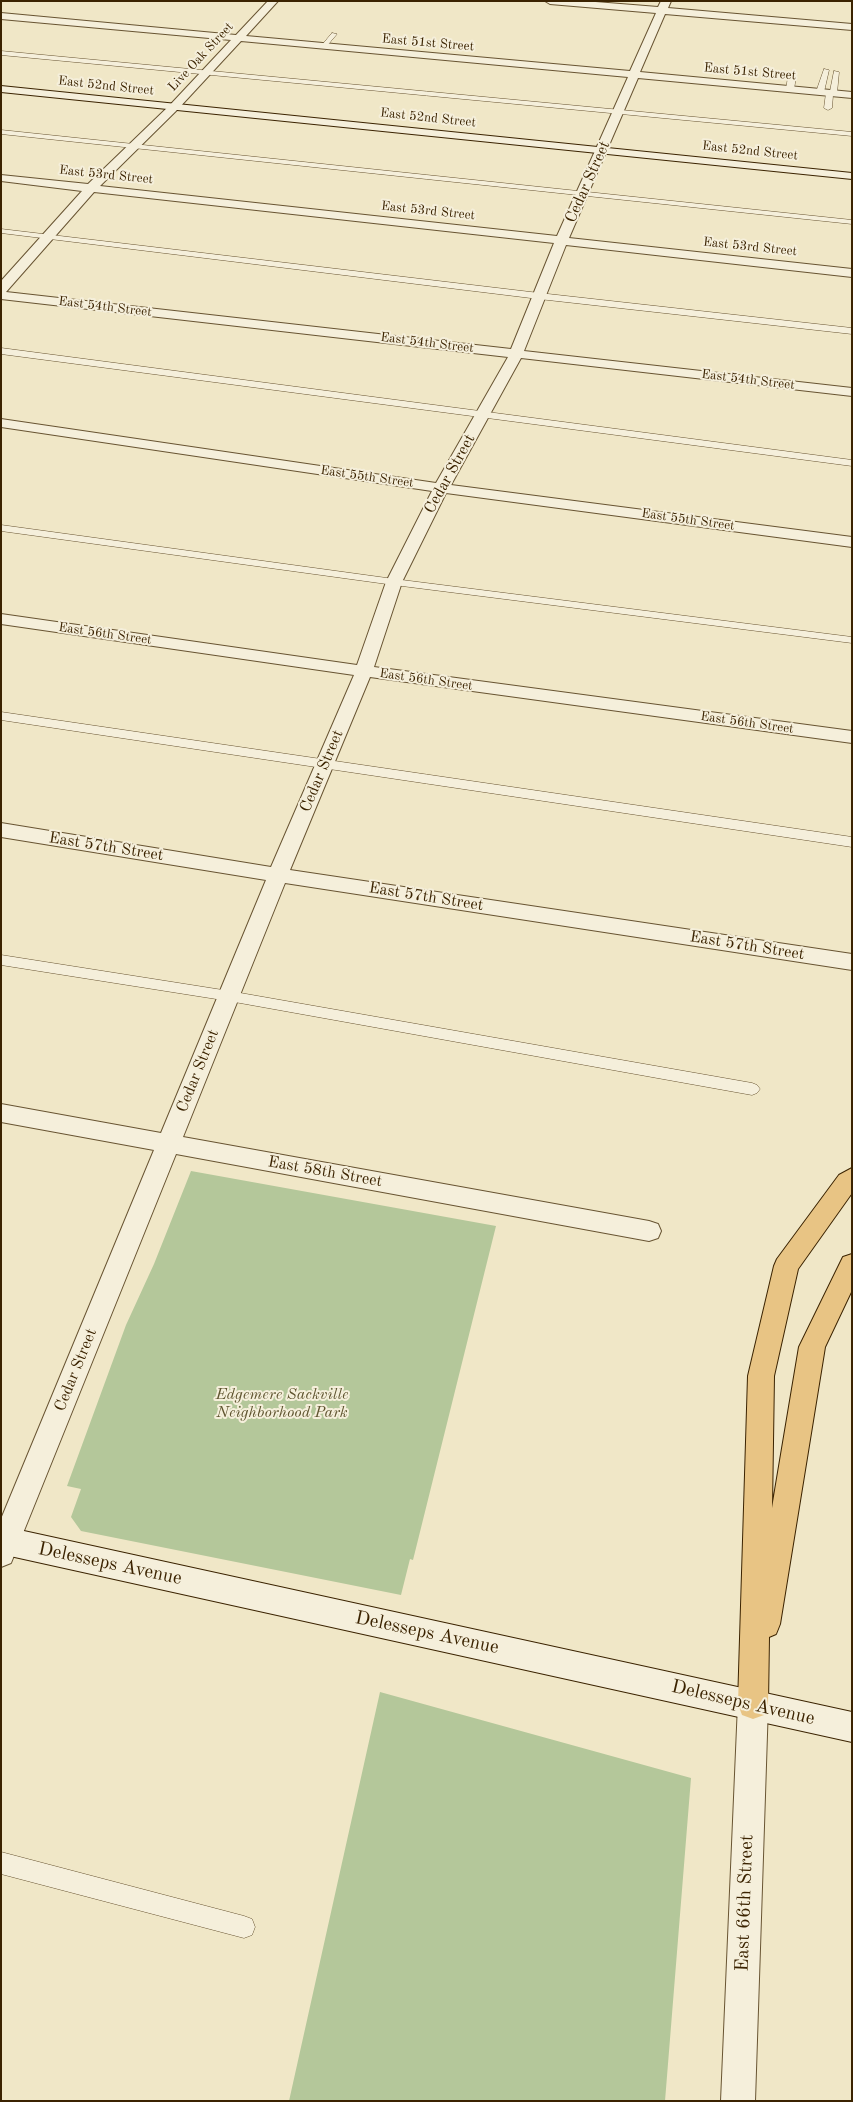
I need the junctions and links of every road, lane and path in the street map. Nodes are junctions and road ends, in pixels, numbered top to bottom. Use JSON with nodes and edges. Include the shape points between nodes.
{"nodes":[{"id":1,"x":274,"y":1,"type":"edge"},
{"id":2,"x":550,"y":1,"type":"edge"},
{"id":3,"x":664,"y":6,"type":"edge"},
{"id":4,"x":1,"y":16,"type":"edge"},
{"id":5,"x":852,"y":27,"type":"edge"},
{"id":6,"x":334,"y":34,"type":"dead end"},
{"id":7,"x":238,"y":38,"type":"junction"},
{"id":8,"x":324,"y":46,"type":"junction"},
{"id":9,"x":1,"y":53,"type":"edge"},
{"id":10,"x":826,"y":70,"type":"dead end"},
{"id":11,"x":836,"y":72,"type":"dead end"},
{"id":12,"x":206,"y":73,"type":"junction"},
{"id":13,"x":635,"y":75,"type":"junction"},
{"id":14,"x":792,"y":77,"type":"dead end"},
{"id":15,"x":1,"y":89,"type":"edge"},
{"id":16,"x":790,"y":89,"type":"junction"},
{"id":17,"x":828,"y":92,"type":"junction"},
{"id":18,"x":852,"y":95,"type":"edge"},
{"id":19,"x":174,"y":107,"type":"junction"},
{"id":20,"x":828,"y":108,"type":"dead end"},
{"id":21,"x":619,"y":112,"type":"junction"},
{"id":22,"x":1,"y":132,"type":"edge"},
{"id":23,"x":852,"y":134,"type":"edge"},
{"id":24,"x":133,"y":147,"type":"junction"},
{"id":25,"x":602,"y":150,"type":"junction"},
{"id":26,"x":852,"y":176,"type":"edge"},
{"id":27,"x":1,"y":178,"type":"edge"},
{"id":28,"x":92,"y":188,"type":"junction"},
{"id":29,"x":582,"y":195,"type":"junction"},
{"id":30,"x":852,"y":222,"type":"edge"},
{"id":31,"x":1,"y":231,"type":"edge"},
{"id":32,"x":48,"y":236,"type":"junction"},
{"id":33,"x":562,"y":240,"type":"junction"},
{"id":34,"x":852,"y":273,"type":"edge"},
{"id":35,"x":1,"y":289,"type":"edge"},
{"id":36,"x":1,"y":295,"type":"edge"},
{"id":37,"x":539,"y":296,"type":"junction"},
{"id":38,"x":852,"y":331,"type":"edge"},
{"id":39,"x":1,"y":351,"type":"edge"},
{"id":40,"x":516,"y":354,"type":"junction"},
{"id":41,"x":852,"y":392,"type":"edge"},
{"id":42,"x":484,"y":414,"type":"junction"},
{"id":43,"x":1,"y":423,"type":"edge"},
{"id":44,"x":852,"y":463,"type":"edge"},
{"id":45,"x":441,"y":488,"type":"junction"},
{"id":46,"x":1,"y":528,"type":"edge"},
{"id":47,"x":852,"y":542,"type":"edge"},
{"id":48,"x":394,"y":582,"type":"junction"},
{"id":49,"x":1,"y":619,"type":"edge"},
{"id":50,"x":852,"y":640,"type":"edge"},
{"id":51,"x":364,"y":671,"type":"junction"},
{"id":52,"x":1,"y":716,"type":"edge"},
{"id":53,"x":852,"y":737,"type":"edge"},
{"id":54,"x":325,"y":763,"type":"junction"},
{"id":55,"x":1,"y":830,"type":"edge"},
{"id":56,"x":852,"y":842,"type":"edge"},
{"id":57,"x":278,"y":875,"type":"junction"},
{"id":58,"x":1,"y":960,"type":"edge"},
{"id":59,"x":852,"y":962,"type":"edge"},
{"id":60,"x":229,"y":996,"type":"junction"},
{"id":61,"x":752,"y":1090,"type":"dead end"},
{"id":62,"x":1,"y":1113,"type":"edge"},
{"id":63,"x":168,"y":1144,"type":"junction"},
{"id":64,"x":852,"y":1178,"type":"edge"},
{"id":65,"x":649,"y":1231,"type":"dead end"},
{"id":66,"x":852,"y":1264,"type":"edge"},
{"id":67,"x":3,"y":1544,"type":"edge"},
{"id":68,"x":753,"y":1704,"type":"junction"},
{"id":69,"x":852,"y":1727,"type":"edge"},
{"id":70,"x":1,"y":1863,"type":"edge"},
{"id":71,"x":244,"y":1927,"type":"dead end"},
{"id":72,"x":738,"y":2101,"type":"edge"}],
"edges":[{"from":1,"to":7,"type":"street","name":"Live Oak Street"},
{"from":2,"to":3,"type":"street"},
{"from":3,"to":5,"type":"street"},
{"from":3,"to":13,"type":"street","name":"Cedar Street"},
{"from":4,"to":7,"type":"street","name":"East 51st Street"},
{"from":6,"to":8,"type":"lane"},
{"from":7,"to":8,"type":"street","name":"East 51st Street"},
{"from":7,"to":12,"type":"street","name":"Live Oak Street"},
{"from":8,"to":13,"type":"street","name":"East 51st Street"},
{"from":9,"to":12,"type":"lane"},
{"from":10,"to":17,"type":"lane"},
{"from":11,"to":17,"type":"lane"},
{"from":12,"to":19,"type":"street","name":"Live Oak Street"},
{"from":12,"to":21,"type":"lane"},
{"from":13,"to":16,"type":"street","name":"East 51st Street"},
{"from":13,"to":21,"type":"street","name":"Cedar Street"},
{"from":14,"to":16,"type":"lane"},
{"from":15,"to":19,"type":"street","name":"East 52nd Street"},
{"from":16,"to":17,"type":"street","name":"East 51st Street"},
{"from":17,"to":18,"type":"street","name":"East 51st Street"},
{"from":17,"to":20,"type":"lane"},
{"from":19,"to":24,"type":"street","name":"Live Oak Street"},
{"from":19,"to":25,"type":"street","name":"East 52nd Street"},
{"from":21,"to":23,"type":"lane"},
{"from":21,"to":25,"type":"street","name":"Cedar Street"},
{"from":22,"to":24,"type":"lane"},
{"from":24,"to":28,"type":"street","name":"Live Oak Street"},
{"from":24,"to":29,"type":"lane"},
{"from":25,"to":26,"type":"street","name":"East 52nd Street"},
{"from":25,"to":29,"type":"street","name":"Cedar Street"},
{"from":27,"to":28,"type":"street","name":"East 53rd Street"},
{"from":28,"to":32,"type":"street","name":"Live Oak Street"},
{"from":28,"to":33,"type":"street","name":"East 53rd Street"},
{"from":29,"to":30,"type":"lane"},
{"from":29,"to":33,"type":"street","name":"Cedar Street"},
{"from":31,"to":32,"type":"lane"},
{"from":32,"to":35,"type":"street","name":"Live Oak Street"},
{"from":32,"to":37,"type":"lane"},
{"from":33,"to":34,"type":"street","name":"East 53rd Street"},
{"from":33,"to":37,"type":"street","name":"Cedar Street"},
{"from":36,"to":40,"type":"street","name":"East 54th Street"},
{"from":37,"to":38,"type":"lane"},
{"from":37,"to":40,"type":"street","name":"Cedar Street"},
{"from":39,"to":42,"type":"lane"},
{"from":40,"to":41,"type":"street","name":"East 54th Street"},
{"from":40,"to":42,"type":"street","name":"Cedar Street"},
{"from":42,"to":44,"type":"lane"},
{"from":42,"to":45,"type":"street","name":"Cedar Street"},
{"from":43,"to":45,"type":"street","name":"East 55th Street"},
{"from":45,"to":47,"type":"street","name":"East 55th Street"},
{"from":45,"to":48,"type":"street","name":"Cedar Street"},
{"from":46,"to":48,"type":"lane"},
{"from":48,"to":50,"type":"lane"},
{"from":48,"to":51,"type":"street","name":"Cedar Street"},
{"from":49,"to":51,"type":"street","name":"East 56th Street"},
{"from":51,"to":53,"type":"street","name":"East 56th Street"},
{"from":51,"to":54,"type":"street","name":"Cedar Street"},
{"from":52,"to":54,"type":"lane"},
{"from":54,"to":56,"type":"lane"},
{"from":54,"to":57,"type":"street","name":"Cedar Street"},
{"from":55,"to":57,"type":"street","name":"East 57th Street"},
{"from":57,"to":59,"type":"street","name":"East 57th Street"},
{"from":57,"to":60,"type":"street","name":"Cedar Street"},
{"from":58,"to":60,"type":"lane"},
{"from":60,"to":61,"type":"lane"},
{"from":60,"to":63,"type":"street","name":"Cedar Street"},
{"from":62,"to":63,"type":"street","name":"East 58th Street"},
{"from":63,"to":65,"type":"street","name":"East 58th Street"},
{"from":63,"to":67,"type":"street","name":"Cedar Street"},
{"from":64,"to":68,"type":"highway","via":[[786,1266],[761,1376]]},
{"from":66,"to":68,"type":"highway","via":[[812,1347]]},
{"from":67,"to":68,"type":"street","name":"Delesseps Avenue"},
{"from":68,"to":69,"type":"street","name":"Delesseps Avenue"},
{"from":68,"to":72,"type":"street","name":"East 66th Street"},
{"from":70,"to":71,"type":"lane"}]}
